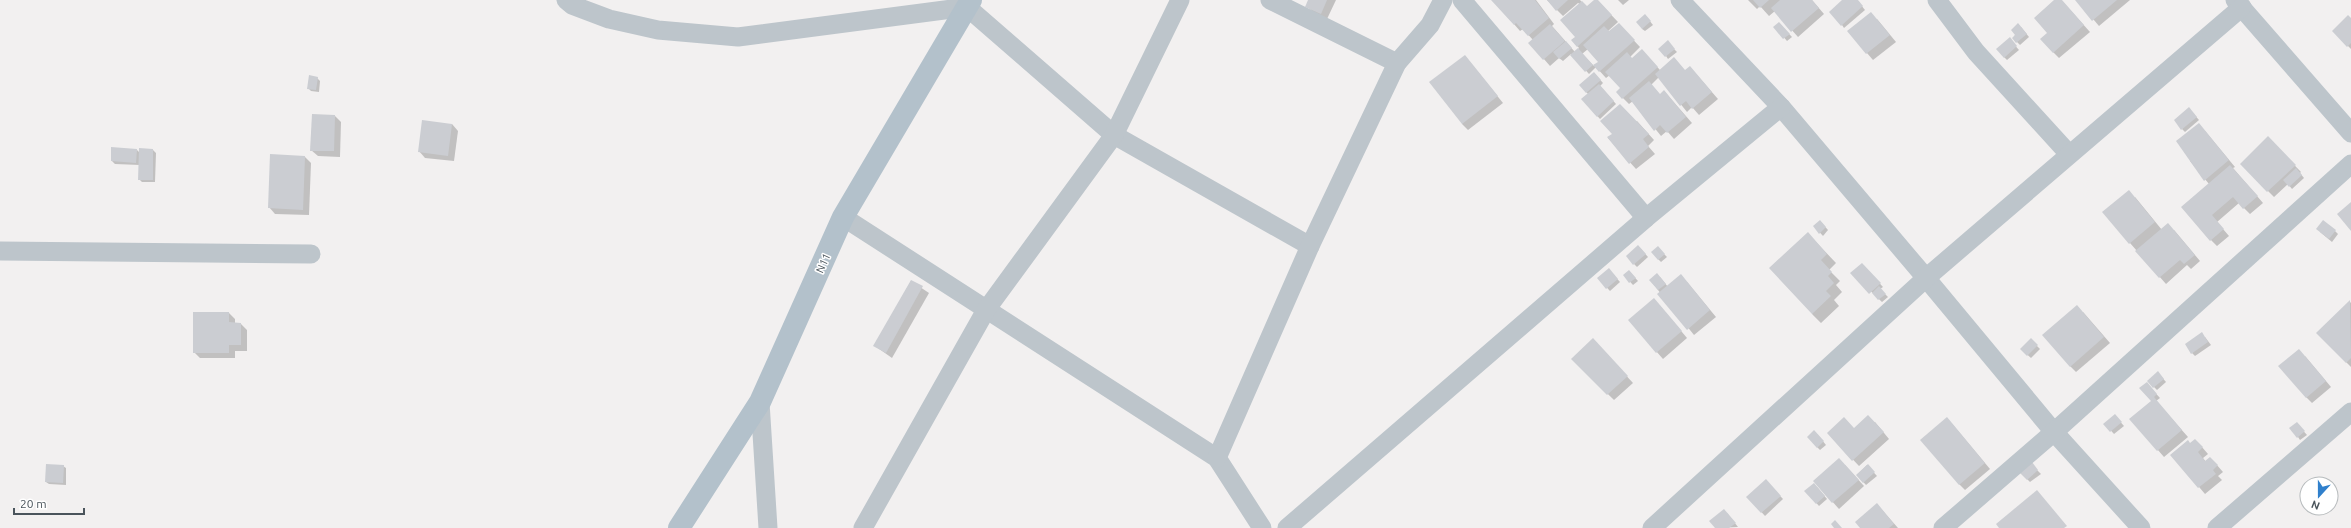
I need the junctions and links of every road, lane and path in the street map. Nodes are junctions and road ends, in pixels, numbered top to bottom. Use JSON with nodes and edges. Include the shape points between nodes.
{"nodes":[{"id":1,"x":566,"y":0,"type":"edge"},
{"id":2,"x":1180,"y":0,"type":"edge"},
{"id":3,"x":1270,"y":0,"type":"edge"},
{"id":4,"x":1443,"y":0,"type":"edge"},
{"id":5,"x":1462,"y":0,"type":"edge"},
{"id":6,"x":1680,"y":0,"type":"edge"},
{"id":7,"x":1937,"y":0,"type":"edge"},
{"id":8,"x":969,"y":3,"type":"edge"},
{"id":9,"x":2238,"y":4,"type":"edge"},
{"id":10,"x":1397,"y":63,"type":"junction"},
{"id":11,"x":1781,"y":107,"type":"junction"},
{"id":12,"x":2351,"y":134,"type":"edge"},
{"id":13,"x":1114,"y":135,"type":"junction"},
{"id":14,"x":2069,"y":154,"type":"junction"},
{"id":15,"x":2351,"y":164,"type":"edge"},
{"id":16,"x":843,"y":217,"type":"junction"},
{"id":17,"x":1646,"y":218,"type":"junction"},
{"id":18,"x":1310,"y":246,"type":"junction"},
{"id":19,"x":0,"y":251,"type":"edge"},
{"id":20,"x":311,"y":254,"type":"dead end"},
{"id":21,"x":1926,"y":278,"type":"junction"},
{"id":22,"x":986,"y":310,"type":"junction"},
{"id":23,"x":760,"y":402,"type":"junction"},
{"id":24,"x":2351,"y":412,"type":"edge"},
{"id":25,"x":2054,"y":432,"type":"junction"},
{"id":26,"x":1217,"y":458,"type":"junction"},
{"id":27,"x":679,"y":528,"type":"edge"},
{"id":28,"x":768,"y":528,"type":"edge"},
{"id":29,"x":863,"y":528,"type":"edge"},
{"id":30,"x":1262,"y":528,"type":"edge"},
{"id":31,"x":1288,"y":528,"type":"edge"},
{"id":32,"x":1652,"y":528,"type":"edge"},
{"id":33,"x":1943,"y":528,"type":"edge"},
{"id":34,"x":2141,"y":528,"type":"edge"},
{"id":35,"x":2217,"y":528,"type":"edge"}],
"edges":[{"from":1,"to":8,"type":"street","via":[[572,5],[609,19],[658,30],[738,37]]},
{"from":2,"to":13,"type":"street"},
{"from":3,"to":10,"type":"street"},
{"from":4,"to":10,"type":"street","via":[[1430,25]]},
{"from":5,"to":17,"type":"street"},
{"from":6,"to":11,"type":"street"},
{"from":7,"to":14,"type":"street","via":[[1976,52]]},
{"from":8,"to":13,"type":"street"},
{"from":8,"to":16,"type":"main road","name":"N11"},
{"from":9,"to":12,"type":"street"},
{"from":9,"to":14,"type":"street"},
{"from":10,"to":18,"type":"street"},
{"from":11,"to":17,"type":"street"},
{"from":11,"to":21,"type":"street"},
{"from":13,"to":18,"type":"street"},
{"from":13,"to":22,"type":"street"},
{"from":14,"to":21,"type":"street"},
{"from":15,"to":25,"type":"street"},
{"from":16,"to":22,"type":"street"},
{"from":16,"to":23,"type":"main road","name":"N11"},
{"from":17,"to":31,"type":"street"},
{"from":18,"to":26,"type":"street"},
{"from":19,"to":20,"type":"street"},
{"from":21,"to":25,"type":"street"},
{"from":21,"to":32,"type":"street"},
{"from":22,"to":26,"type":"street"},
{"from":22,"to":29,"type":"street"},
{"from":23,"to":27,"type":"main road","name":"N11"},
{"from":23,"to":28,"type":"street"},
{"from":24,"to":35,"type":"street"},
{"from":25,"to":33,"type":"street"},
{"from":25,"to":34,"type":"street"},
{"from":26,"to":30,"type":"street"}]}
